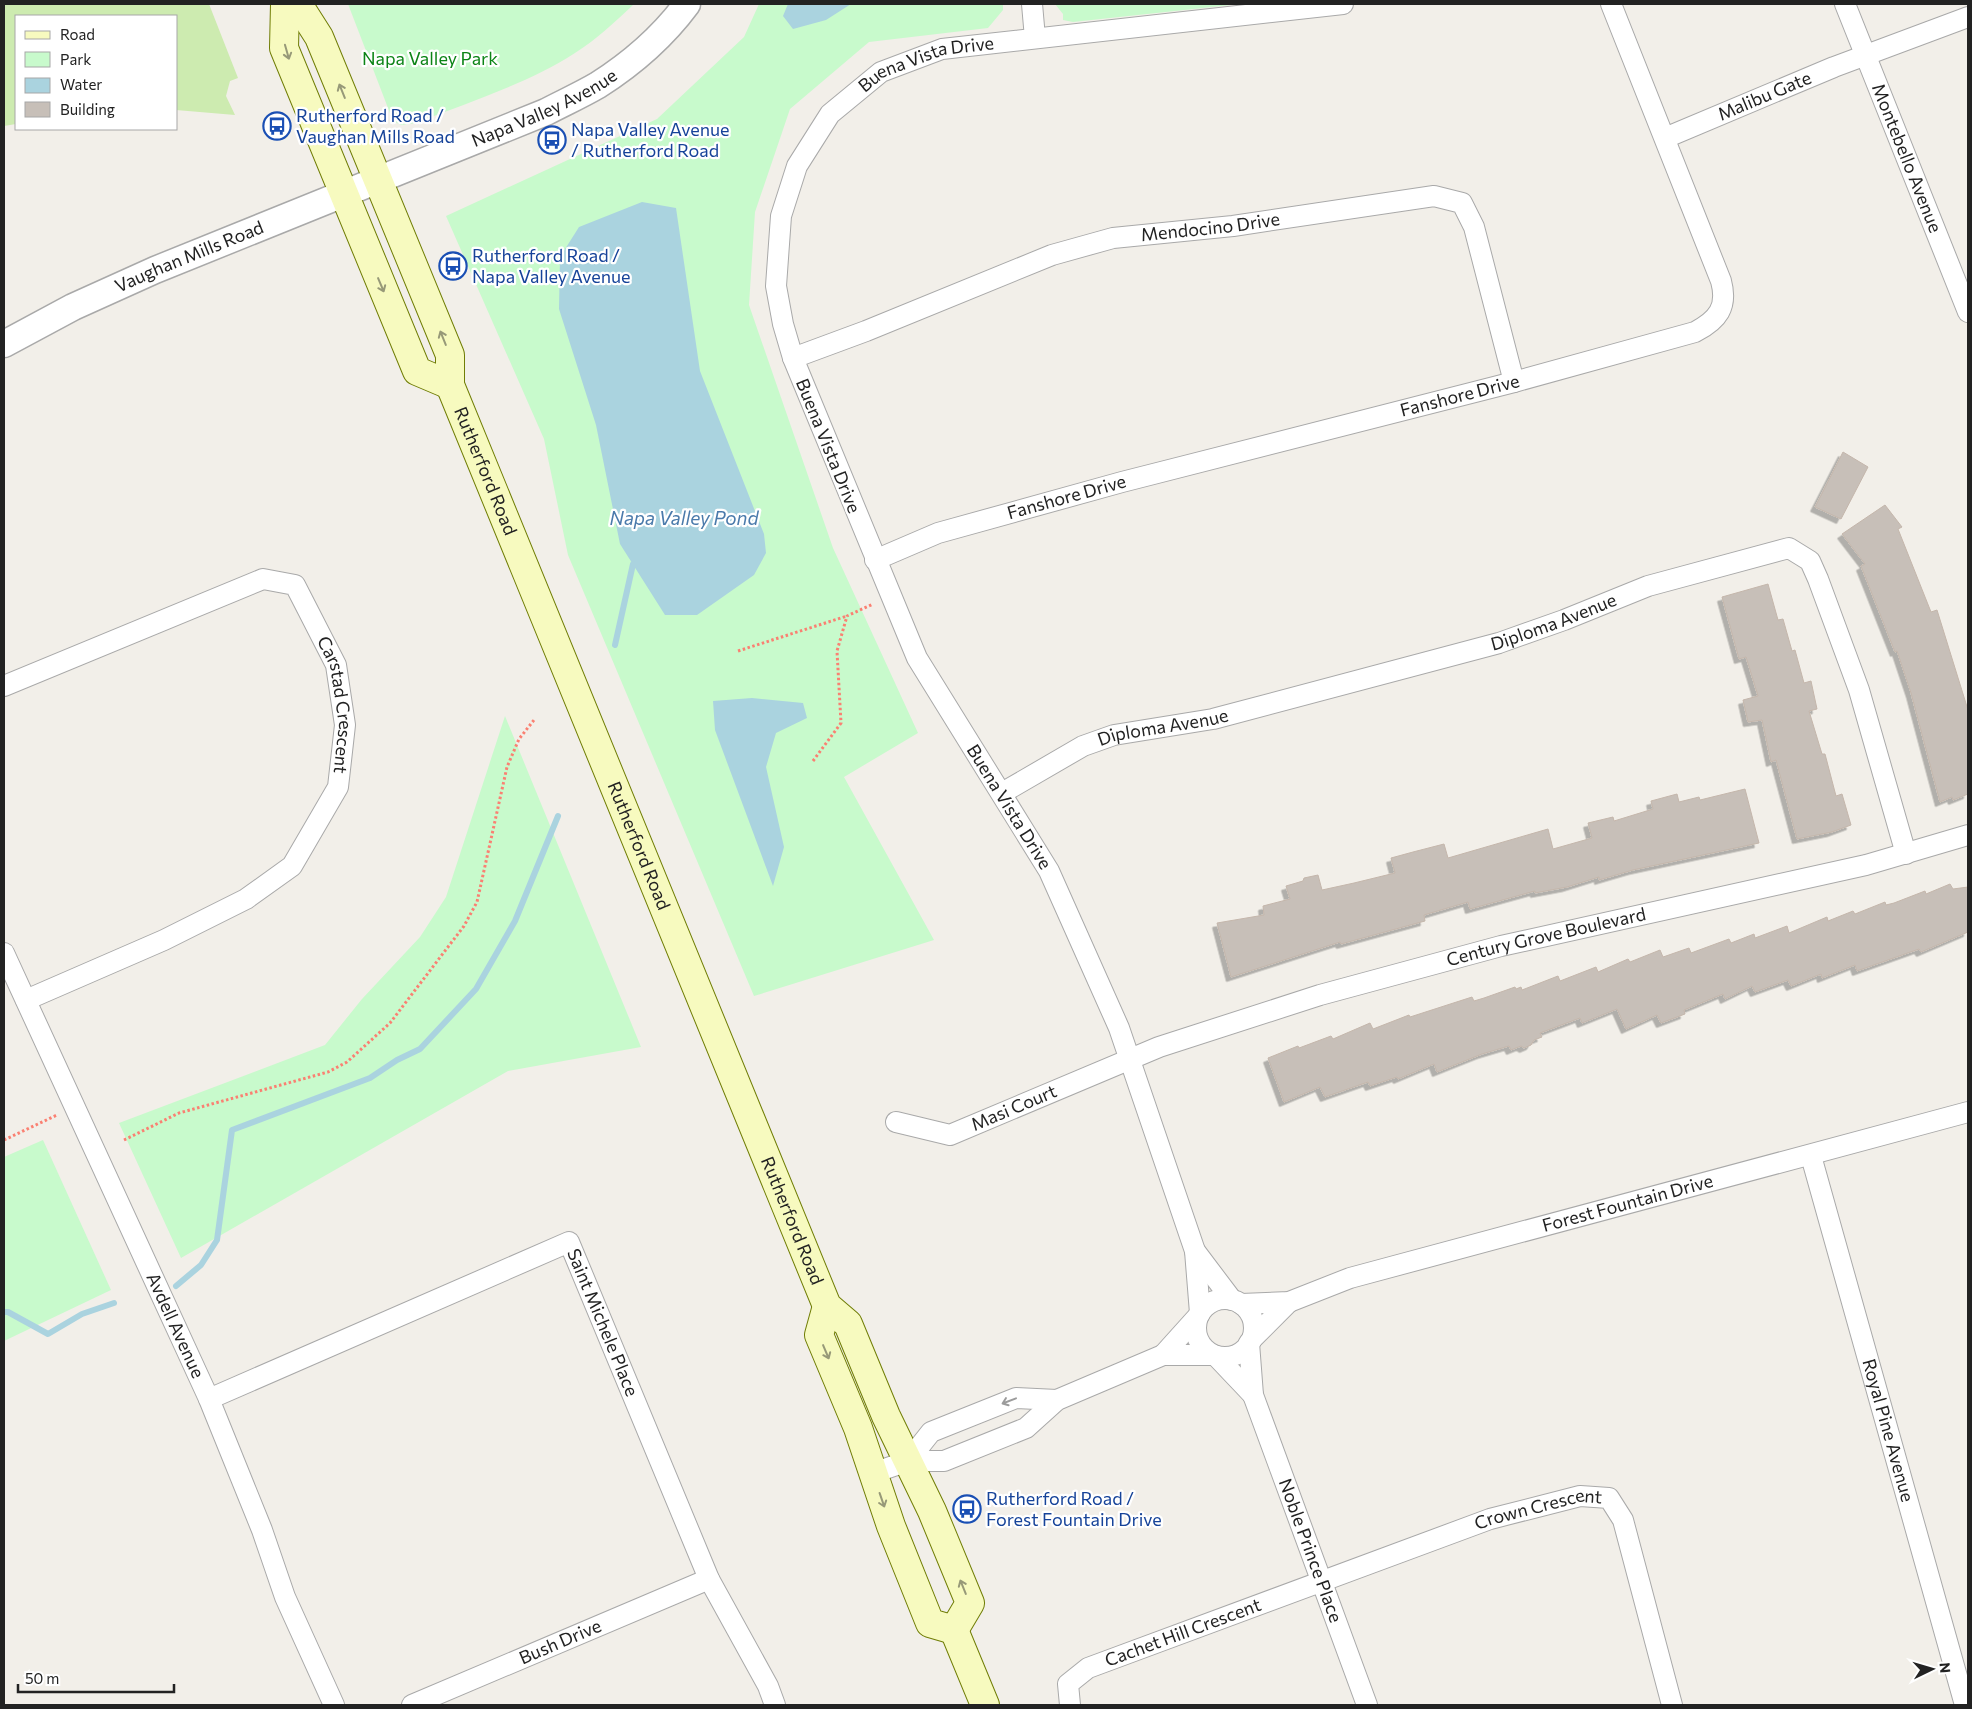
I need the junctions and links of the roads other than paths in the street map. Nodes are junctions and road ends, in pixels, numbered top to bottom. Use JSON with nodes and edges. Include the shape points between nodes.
{"nodes":[{"id":1,"x":285,"y":4,"type":"edge"},
{"id":2,"x":298,"y":4,"type":"edge"},
{"id":3,"x":687,"y":4,"type":"edge"},
{"id":4,"x":1032,"y":4,"type":"edge"},
{"id":5,"x":1343,"y":4,"type":"edge"},
{"id":6,"x":1611,"y":4,"type":"edge"},
{"id":7,"x":1845,"y":4,"type":"edge"},
{"id":8,"x":1968,"y":17,"type":"edge"},
{"id":9,"x":1036,"y":38,"type":"junction"},
{"id":10,"x":1865,"y":55,"type":"junction"},
{"id":11,"x":1665,"y":138,"type":"junction"},
{"id":12,"x":379,"y":180,"type":"junction"},
{"id":13,"x":344,"y":194,"type":"junction"},
{"id":14,"x":1968,"y":310,"type":"edge"},
{"id":15,"x":4,"y":344,"type":"edge"},
{"id":16,"x":793,"y":358,"type":"junction"},
{"id":17,"x":1514,"y":382,"type":"junction"},
{"id":18,"x":450,"y":386,"type":"junction"},
{"id":19,"x":875,"y":560,"type":"junction"},
{"id":20,"x":4,"y":686,"type":"edge"},
{"id":21,"x":1002,"y":793,"type":"junction"},
{"id":22,"x":1968,"y":835,"type":"edge"},
{"id":23,"x":1906,"y":854,"type":"junction"},
{"id":24,"x":4,"y":953,"type":"edge"},
{"id":25,"x":26,"y":1000,"type":"junction"},
{"id":26,"x":1129,"y":1058,"type":"junction"},
{"id":27,"x":1968,"y":1112,"type":"edge"},
{"id":28,"x":896,"y":1122,"type":"dead end"},
{"id":29,"x":1811,"y":1156,"type":"junction"},
{"id":30,"x":1195,"y":1251,"type":"junction"},
{"id":31,"x":1236,"y":1302,"type":"junction"},
{"id":32,"x":1289,"y":1302,"type":"junction"},
{"id":33,"x":827,"y":1306,"type":"junction"},
{"id":34,"x":1200,"y":1314,"type":"junction"},
{"id":35,"x":1251,"y":1341,"type":"junction"},
{"id":36,"x":1163,"y":1355,"type":"junction"},
{"id":37,"x":1215,"y":1355,"type":"junction"},
{"id":38,"x":1253,"y":1395,"type":"junction"},
{"id":39,"x":209,"y":1399,"type":"junction"},
{"id":40,"x":1057,"y":1400,"type":"junction"},
{"id":41,"x":908,"y":1461,"type":"junction"},
{"id":42,"x":873,"y":1473,"type":"junction"},
{"id":43,"x":709,"y":1578,"type":"junction"},
{"id":44,"x":1320,"y":1581,"type":"junction"},
{"id":45,"x":954,"y":1630,"type":"junction"},
{"id":46,"x":334,"y":1705,"type":"edge"},
{"id":47,"x":412,"y":1705,"type":"edge"},
{"id":48,"x":775,"y":1705,"type":"edge"},
{"id":49,"x":985,"y":1705,"type":"edge"},
{"id":50,"x":1070,"y":1705,"type":"edge"},
{"id":51,"x":1367,"y":1705,"type":"edge"},
{"id":52,"x":1672,"y":1705,"type":"edge"},
{"id":53,"x":1965,"y":1705,"type":"edge"}],
"edges":[{"from":1,"to":13,"type":"main road","name":"Rutherford Road","one_way":true,"via":[[284,48]]},
{"from":12,"to":2,"type":"main road","name":"Rutherford Road","one_way":true,"via":[[320,37]]},
{"from":3,"to":12,"type":"street","name":"Napa Valley Avenue","via":[[642,51],[597,85],[517,124]]},
{"from":4,"to":9,"type":"street"},
{"from":5,"to":9,"type":"street","name":"Buena Vista Drive"},
{"from":6,"to":11,"type":"street","name":"Fanshore Drive"},
{"from":7,"to":10,"type":"street","name":"Montebello Avenue"},
{"from":8,"to":10,"type":"street","name":"Malibu Gate"},
{"from":9,"to":16,"type":"street","name":"Buena Vista Drive","via":[[942,49],[881,72],[830,114],[796,166],[781,216],[776,286]]},
{"from":10,"to":11,"type":"street","name":"Malibu Gate"},
{"from":10,"to":14,"type":"street","name":"Montebello Avenue"},
{"from":11,"to":17,"type":"street","name":"Fanshore Drive","via":[[1724,294],[1722,307],[1712,323],[1696,332]]},
{"from":12,"to":13,"type":"street","name":"Vaughan Mills Road"},
{"from":18,"to":12,"type":"main road","name":"Rutherford Road","one_way":true,"via":[[450,355]]},
{"from":13,"to":15,"type":"street","name":"Vaughan Mills Road","via":[[96,296]]},
{"from":13,"to":18,"type":"main road","name":"Rutherford Road","one_way":true,"via":[[418,371]]},
{"from":16,"to":17,"type":"street","name":"Mendocino Drive","via":[[1052,254],[1113,238],[1272,221],[1434,196],[1462,203],[1474,228]]},
{"from":16,"to":19,"type":"street","name":"Buena Vista Drive"},
{"from":17,"to":19,"type":"street","name":"Fanshore Drive","via":[[1122,482],[938,533]]},
{"from":18,"to":33,"type":"main road","name":"Rutherford Road"},
{"from":19,"to":21,"type":"street","name":"Buena Vista Drive","via":[[917,658]]},
{"from":20,"to":25,"type":"street","name":"Carstad Crescent","via":[[263,580],[296,585],[336,665],[345,725],[338,787],[292,866],[246,899],[164,940]]},
{"from":21,"to":23,"type":"street","name":"Diploma Avenue","via":[[1074,750],[1114,736],[1213,719],[1499,643],[1648,586],[1789,548],[1810,561],[1818,579],[1859,690]]},
{"from":21,"to":26,"type":"street","name":"Buena Vista Drive","via":[[1049,871],[1119,1028]]},
{"from":22,"to":23,"type":"street","name":"Century Grove Boulevard"},
{"from":23,"to":26,"type":"street","name":"Century Grove Boulevard","via":[[1791,883],[1501,946],[1320,995]]},
{"from":24,"to":25,"type":"street","name":"Avdell Avenue"},
{"from":25,"to":39,"type":"street","name":"Avdell Avenue"},
{"from":26,"to":28,"type":"street","name":"Masi Court","via":[[950,1135]]},
{"from":26,"to":30,"type":"street","name":"Buena Vista Drive"},
{"from":27,"to":29,"type":"street","name":"Forest Fountain Drive"},
{"from":29,"to":32,"type":"street","name":"Forest Fountain Drive","via":[[1350,1278]]},
{"from":29,"to":53,"type":"street","name":"Royal Pine Avenue"},
{"from":30,"to":31,"type":"street","name":"Buena Vista Drive"},
{"from":30,"to":34,"type":"street","name":"Buena Vista Drive"},
{"from":31,"to":32,"type":"street","name":"Forest Fountain Drive"},
{"from":31,"to":34,"type":"street","via":[[1213,1302]]},
{"from":31,"to":35,"type":"street","via":[[1251,1317],[1254,1331]]},
{"from":32,"to":35,"type":"street","name":"Forest Fountain Drive"},
{"from":33,"to":41,"type":"main road","name":"Rutherford Road","via":[[848,1324]]},
{"from":33,"to":42,"type":"main road","name":"Rutherford Road","one_way":true,"via":[[819,1335]]},
{"from":34,"to":36,"type":"street"},
{"from":34,"to":37,"type":"street","via":[[1196,1331],[1198,1340]]},
{"from":35,"to":37,"type":"street","via":[[1233,1356]]},
{"from":35,"to":38,"type":"street","name":"Noble Prince Place"},
{"from":36,"to":37,"type":"street"},
{"from":36,"to":40,"type":"street"},
{"from":37,"to":38,"type":"street","name":"Noble Prince Place"},
{"from":38,"to":44,"type":"street","name":"Noble Prince Place"},
{"from":39,"to":43,"type":"street","name":"Saint Michele Place","via":[[569,1242]]},
{"from":39,"to":46,"type":"street","name":"Avdell Avenue","via":[[262,1530],[285,1597]]},
{"from":40,"to":41,"type":"street","via":[[1017,1432],[944,1461]]},
{"from":40,"to":41,"type":"street","one_way":true,"via":[[1016,1398],[931,1432]]},
{"from":41,"to":42,"type":"street"},
{"from":45,"to":41,"type":"main road","name":"Rutherford Road","one_way":true,"via":[[970,1603]]},
{"from":42,"to":45,"type":"main road","name":"Rutherford Road","one_way":true,"via":[[930,1623]]},
{"from":43,"to":47,"type":"street","name":"Bush Drive"},
{"from":43,"to":48,"type":"street","name":"Saint Michele Place","via":[[768,1686]]},
{"from":44,"to":50,"type":"street","name":"Cachet Hill Crescent","via":[[1088,1668],[1068,1684]]},
{"from":44,"to":51,"type":"street","name":"Noble Prince Place"},
{"from":44,"to":52,"type":"street","name":"Crown Crescent","via":[[1490,1519],[1580,1496],[1609,1498],[1623,1520]]},
{"from":45,"to":49,"type":"main road"}]}
